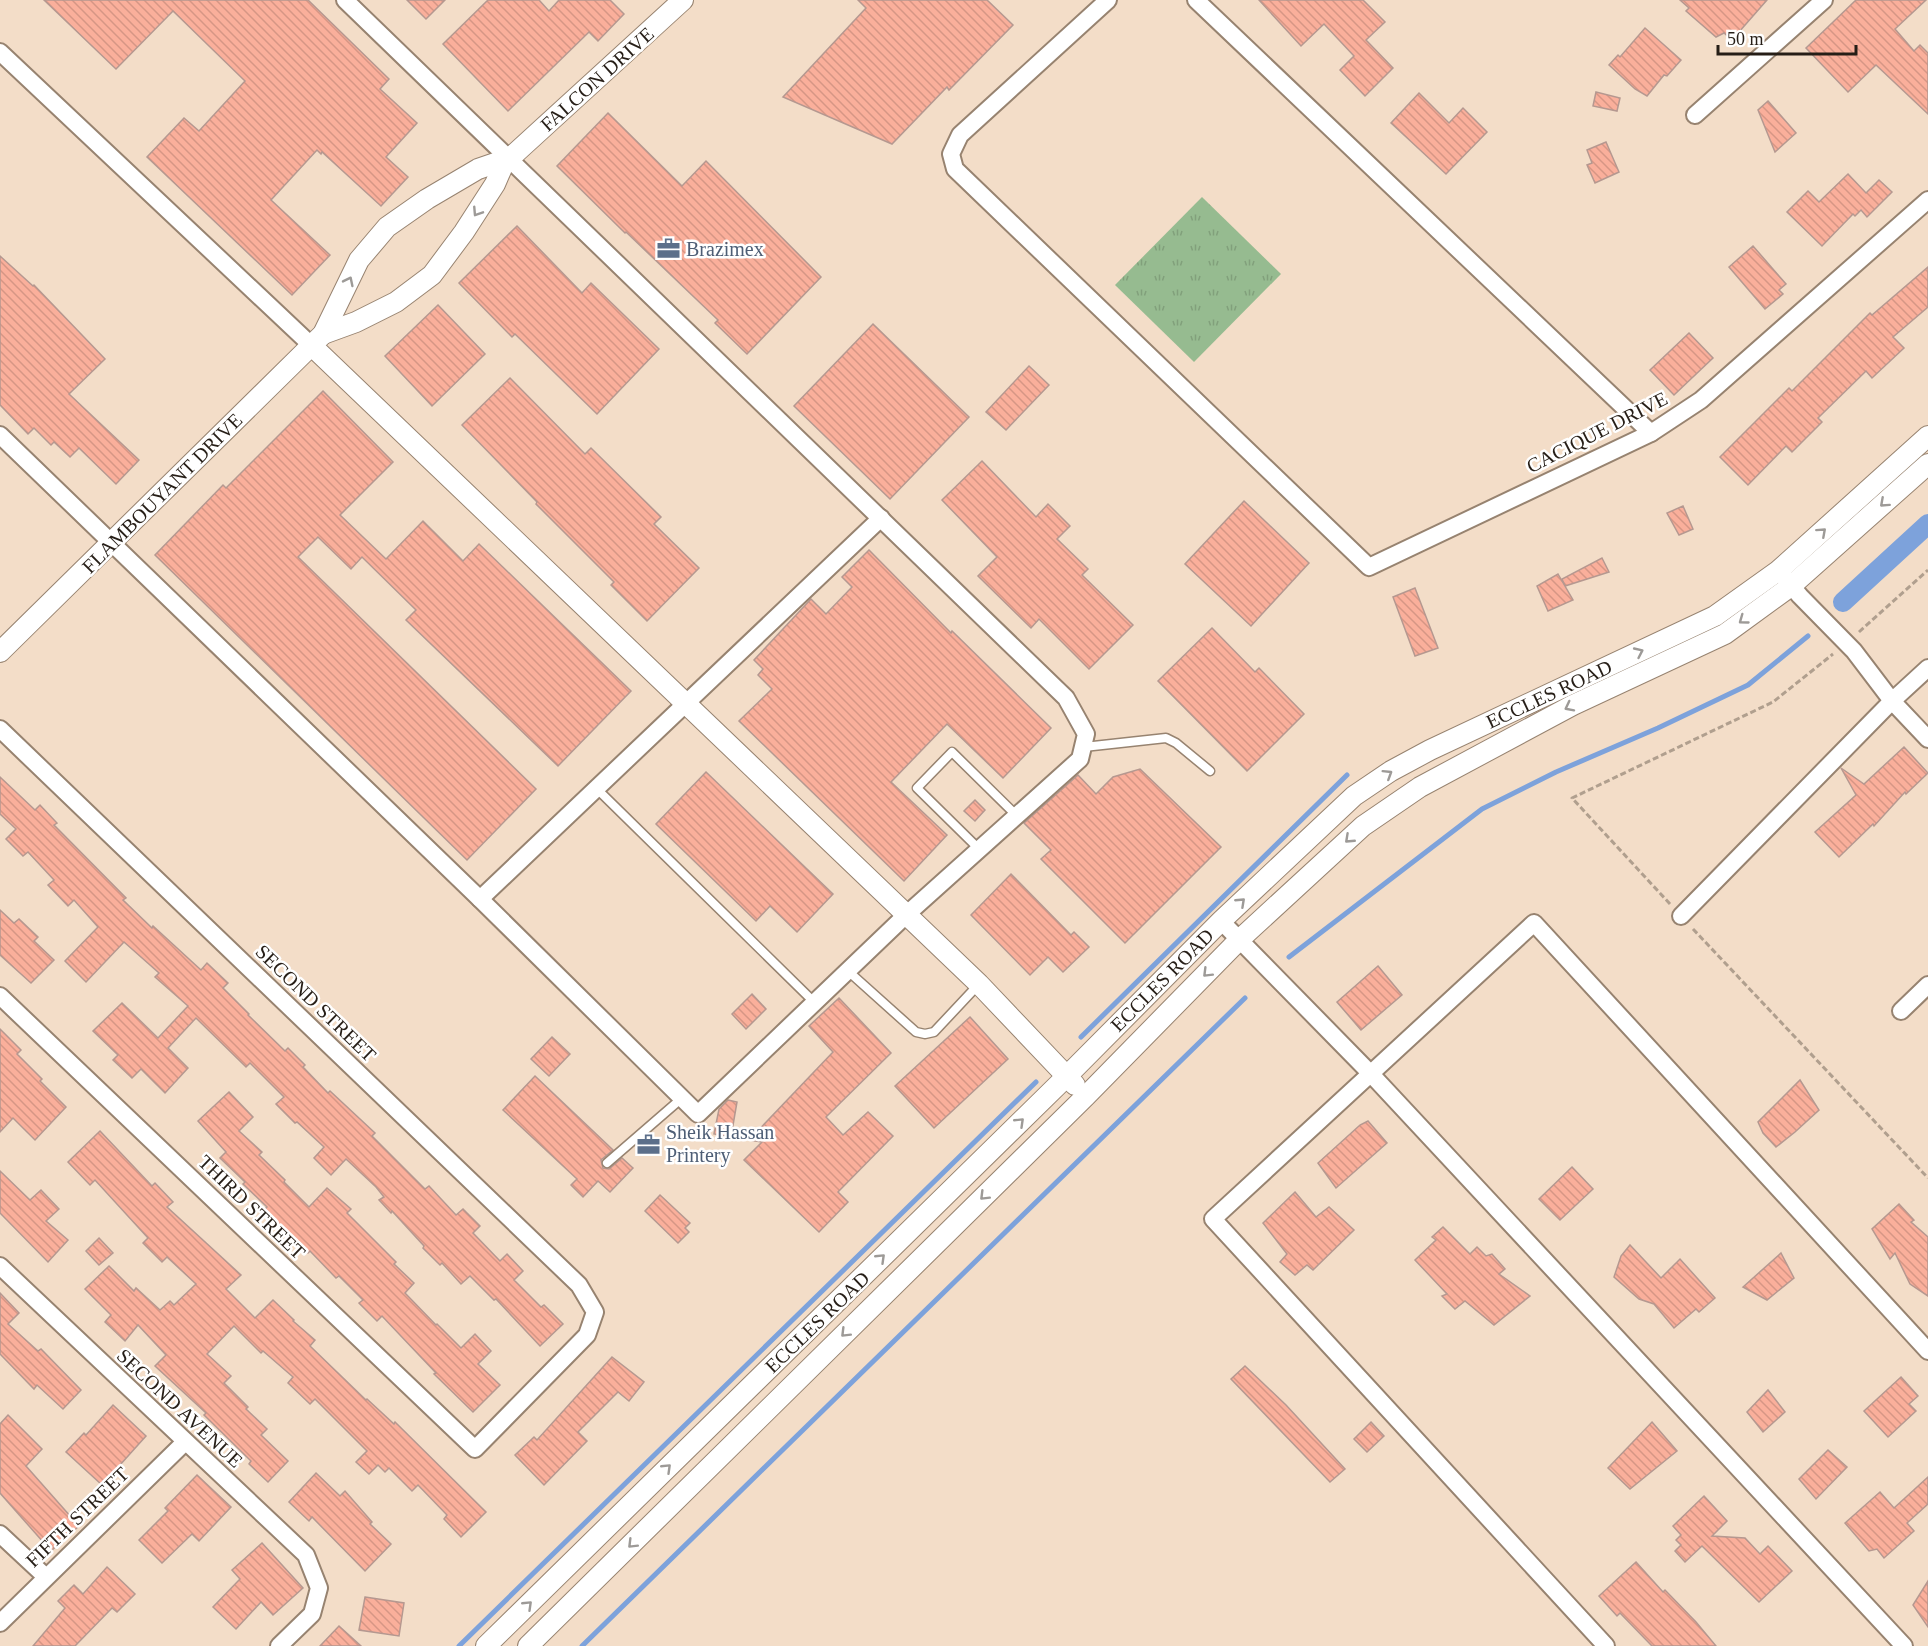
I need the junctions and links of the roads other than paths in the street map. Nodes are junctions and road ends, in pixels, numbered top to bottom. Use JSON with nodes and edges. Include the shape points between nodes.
{"nodes":[{"id":1,"x":345,"y":0,"type":"edge"},
{"id":2,"x":683,"y":0,"type":"edge"},
{"id":3,"x":1108,"y":0,"type":"edge"},
{"id":4,"x":1196,"y":0,"type":"edge"},
{"id":5,"x":1824,"y":0,"type":"edge"},
{"id":6,"x":0,"y":52,"type":"edge"},
{"id":7,"x":1695,"y":115,"type":"dead end"},
{"id":8,"x":507,"y":159,"type":"junction"},
{"id":9,"x":1928,"y":201,"type":"edge"},
{"id":10,"x":317,"y":339,"type":"junction"},
{"id":11,"x":1651,"y":433,"type":"junction"},
{"id":12,"x":0,"y":435,"type":"edge"},
{"id":13,"x":1928,"y":436,"type":"edge"},
{"id":14,"x":1928,"y":464,"type":"edge"},
{"id":15,"x":880,"y":518,"type":"junction"},
{"id":16,"x":111,"y":544,"type":"junction"},
{"id":17,"x":1785,"y":578,"type":"junction"},
{"id":18,"x":0,"y":652,"type":"edge"},
{"id":19,"x":1928,"y":668,"type":"edge"},
{"id":20,"x":1892,"y":701,"type":"junction"},
{"id":21,"x":685,"y":704,"type":"junction"},
{"id":22,"x":0,"y":729,"type":"edge"},
{"id":23,"x":1928,"y":739,"type":"edge"},
{"id":24,"x":1084,"y":747,"type":"junction"},
{"id":25,"x":1210,"y":771,"type":"dead end"},
{"id":26,"x":596,"y":788,"type":"junction"},
{"id":27,"x":1016,"y":815,"type":"junction"},
{"id":28,"x":979,"y":849,"type":"junction"},
{"id":29,"x":480,"y":899,"type":"junction"},
{"id":30,"x":906,"y":915,"type":"junction"},
{"id":31,"x":1681,"y":916,"type":"road end"},
{"id":32,"x":1221,"y":921,"type":"junction"},
{"id":33,"x":1239,"y":940,"type":"junction"},
{"id":34,"x":848,"y":970,"type":"junction"},
{"id":35,"x":979,"y":984,"type":"junction"},
{"id":36,"x":1928,"y":985,"type":"edge"},
{"id":37,"x":0,"y":996,"type":"edge"},
{"id":38,"x":814,"y":1002,"type":"junction"},
{"id":39,"x":1901,"y":1011,"type":"dead end"},
{"id":40,"x":1371,"y":1074,"type":"junction"},
{"id":41,"x":1066,"y":1077,"type":"junction"},
{"id":42,"x":1086,"y":1096,"type":"junction"},
{"id":43,"x":682,"y":1098,"type":"junction"},
{"id":44,"x":607,"y":1163,"type":"dead end"},
{"id":45,"x":0,"y":1266,"type":"edge"},
{"id":46,"x":1928,"y":1351,"type":"edge"},
{"id":47,"x":185,"y":1442,"type":"junction"},
{"id":48,"x":475,"y":1449,"type":"joint"},
{"id":49,"x":0,"y":1534,"type":"edge"},
{"id":50,"x":46,"y":1577,"type":"junction"},
{"id":51,"x":0,"y":1623,"type":"edge"},
{"id":52,"x":279,"y":1646,"type":"edge"},
{"id":53,"x":486,"y":1646,"type":"edge"},
{"id":54,"x":528,"y":1646,"type":"edge"},
{"id":55,"x":1606,"y":1646,"type":"edge"},
{"id":56,"x":1904,"y":1646,"type":"edge"}],
"edges":[{"from":1,"to":8,"type":"street"},
{"from":2,"to":8,"type":"street","name":"FALCON DRIVE"},
{"from":3,"to":11,"type":"street","name":"CACIQUE DRIVE","via":[[960,135],[951,154],[955,169],[1368,567]]},
{"from":4,"to":11,"type":"street"},
{"from":5,"to":7,"type":"street"},
{"from":6,"to":10,"type":"street"},
{"from":8,"to":10,"type":"street","name":"FALCON DRIVE","one_way":true,"via":[[464,232],[432,275],[396,302]]},
{"from":10,"to":8,"type":"street","name":"FALCON DRIVE","one_way":true,"via":[[359,260],[387,227],[478,169]]},
{"from":8,"to":15,"type":"street"},
{"from":9,"to":11,"type":"street","name":"CACIQUE DRIVE","via":[[1701,400]]},
{"from":10,"to":16,"type":"street","name":"FLAMBOUYANT DRIVE"},
{"from":10,"to":21,"type":"street"},
{"from":12,"to":16,"type":"street"},
{"from":17,"to":13,"type":"street","name":"ECCLES ROAD","one_way":true},
{"from":14,"to":17,"type":"street","name":"ECCLES ROAD","one_way":true},
{"from":15,"to":21,"type":"street"},
{"from":15,"to":24,"type":"street","via":[[1066,699],[1086,734]]},
{"from":16,"to":18,"type":"street","name":"FLAMBOUYANT DRIVE"},
{"from":16,"to":29,"type":"street"},
{"from":17,"to":20,"type":"street"},
{"from":32,"to":17,"type":"street","name":"ECCLES ROAD","one_way":true,"via":[[1354,796],[1391,771],[1715,616]]},
{"from":17,"to":33,"type":"street","name":"ECCLES ROAD","one_way":true,"via":[[1725,634],[1573,705],[1420,787],[1363,826]]},
{"from":19,"to":20,"type":"street"},
{"from":20,"to":23,"type":"street"},
{"from":20,"to":31,"type":"street"},
{"from":21,"to":26,"type":"street"},
{"from":21,"to":30,"type":"street"},
{"from":22,"to":48,"type":"street","name":"SECOND STREET","via":[[579,1285],[595,1312],[587,1335]]},
{"from":24,"to":25,"type":"lane","via":[[1166,738]]},
{"from":24,"to":27,"type":"street","via":[[1080,759]]},
{"from":26,"to":29,"type":"street"},
{"from":26,"to":38,"type":"lane"},
{"from":27,"to":28,"type":"street"},
{"from":27,"to":28,"type":"lane","via":[[952,752],[917,788]]},
{"from":28,"to":30,"type":"street"},
{"from":29,"to":43,"type":"street"},
{"from":30,"to":34,"type":"street"},
{"from":30,"to":35,"type":"street"},
{"from":32,"to":33,"type":"street"},
{"from":32,"to":41,"type":"street","name":"ECCLES ROAD"},
{"from":33,"to":40,"type":"street"},
{"from":33,"to":42,"type":"street","name":"ECCLES ROAD","one_way":true},
{"from":34,"to":35,"type":"lane","via":[[916,1032],[925,1034],[934,1032]]},
{"from":34,"to":38,"type":"street"},
{"from":35,"to":41,"type":"street"},
{"from":36,"to":39,"type":"street"},
{"from":37,"to":48,"type":"street","name":"THIRD STREET"},
{"from":38,"to":43,"type":"street","via":[[698,1114]]},
{"from":40,"to":46,"type":"street","via":[[1534,923]]},
{"from":40,"to":55,"type":"street","via":[[1213,1219]]},
{"from":40,"to":56,"type":"street"},
{"from":41,"to":42,"type":"street"},
{"from":53,"to":41,"type":"street","name":"ECCLES ROAD","one_way":true},
{"from":42,"to":54,"type":"street","name":"ECCLES ROAD","one_way":true},
{"from":43,"to":44,"type":"lane"},
{"from":45,"to":47,"type":"street","name":"SECOND AVENUE"},
{"from":47,"to":50,"type":"street","name":"FIFTH STREET"},
{"from":47,"to":52,"type":"street","name":"SECOND AVENUE","via":[[306,1555],[319,1588],[312,1614]]},
{"from":49,"to":50,"type":"street"},
{"from":50,"to":51,"type":"street","name":"FIFTH STREET"}]}
